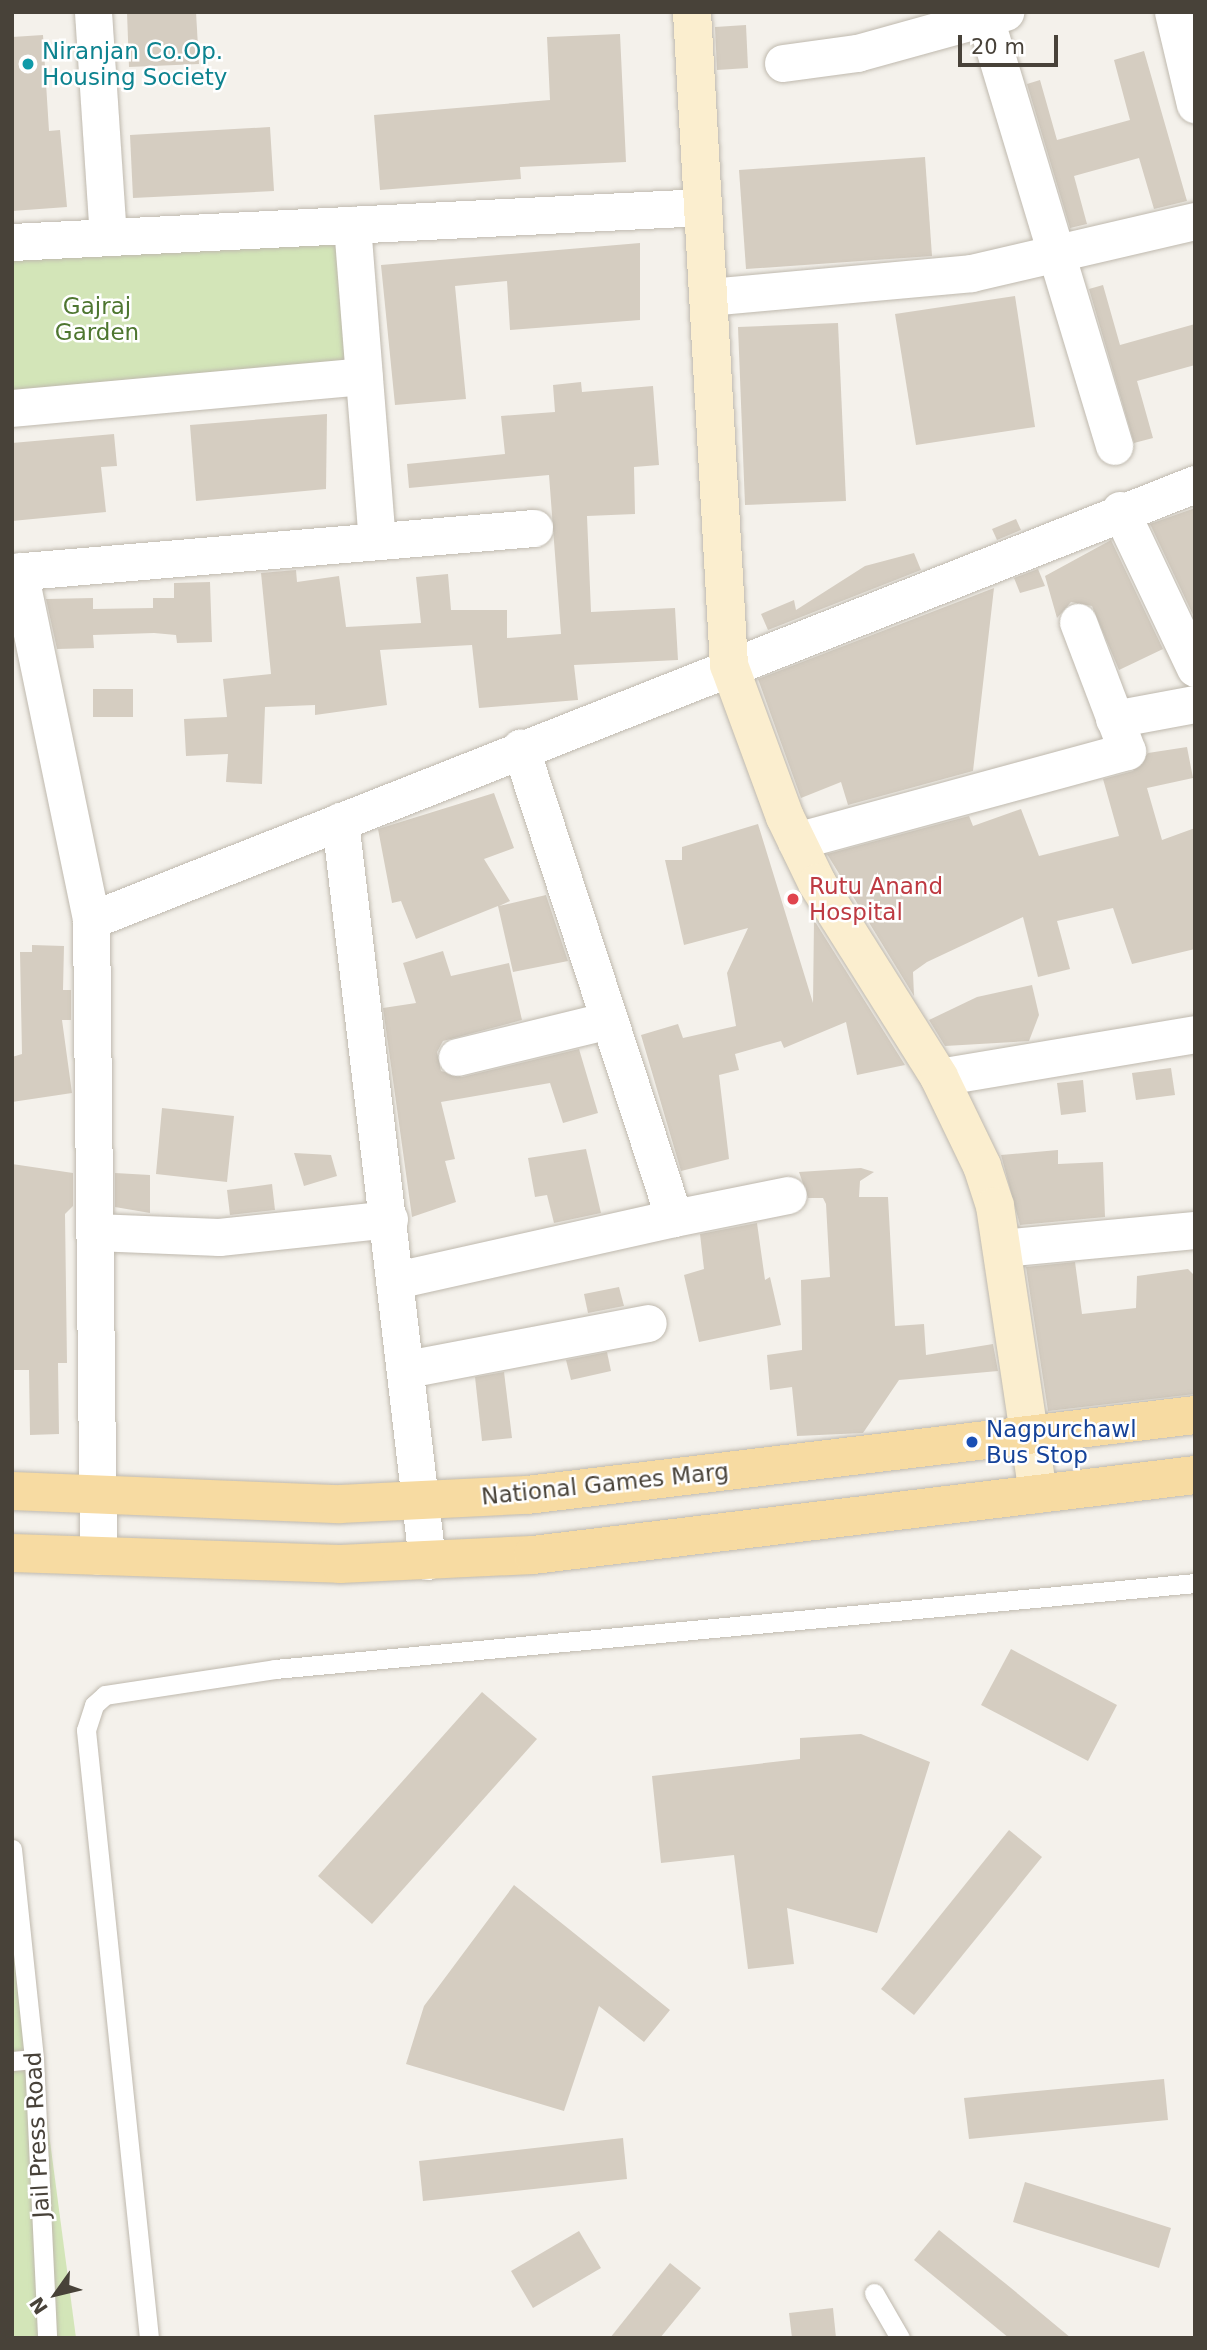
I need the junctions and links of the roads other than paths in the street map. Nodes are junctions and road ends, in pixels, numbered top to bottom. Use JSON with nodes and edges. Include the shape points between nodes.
{"nodes":[{"id":1,"x":93,"y":12,"type":"edge"},
{"id":2,"x":692,"y":12,"type":"edge"},
{"id":3,"x":1173,"y":12,"type":"edge"},
{"id":4,"x":995,"y":15,"type":"edge"},
{"id":5,"x":783,"y":63,"type":"dead end"},
{"id":6,"x":1195,"y":104,"type":"edge"},
{"id":7,"x":703,"y":207,"type":"junction"},
{"id":8,"x":1195,"y":221,"type":"edge"},
{"id":9,"x":352,"y":225,"type":"junction"},
{"id":10,"x":108,"y":237,"type":"junction"},
{"id":11,"x":12,"y":242,"type":"edge"},
{"id":12,"x":1054,"y":255,"type":"junction"},
{"id":13,"x":709,"y":297,"type":"junction"},
{"id":14,"x":364,"y":376,"type":"junction"},
{"id":15,"x":12,"y":408,"type":"edge"},
{"id":16,"x":1114,"y":446,"type":"dead end"},
{"id":17,"x":1195,"y":484,"type":"edge"},
{"id":18,"x":1120,"y":510,"type":"junction"},
{"id":19,"x":534,"y":528,"type":"dead end"},
{"id":20,"x":377,"y":540,"type":"junction"},
{"id":21,"x":16,"y":572,"type":"edge"},
{"id":22,"x":1078,"y":622,"type":"dead end"},
{"id":23,"x":729,"y":665,"type":"junction"},
{"id":24,"x":1195,"y":668,"type":"edge"},
{"id":25,"x":1195,"y":704,"type":"edge"},
{"id":26,"x":1114,"y":719,"type":"junction"},
{"id":27,"x":520,"y":748,"type":"junction"},
{"id":28,"x":340,"y":821,"type":"junction"},
{"id":29,"x":796,"y":841,"type":"junction"},
{"id":30,"x":91,"y":920,"type":"junction"},
{"id":31,"x":609,"y":1020,"type":"junction"},
{"id":32,"x":1195,"y":1034,"type":"edge"},
{"id":33,"x":457,"y":1058,"type":"dead end"},
{"id":34,"x":939,"y":1077,"type":"junction"},
{"id":35,"x":788,"y":1195,"type":"dead end"},
{"id":36,"x":674,"y":1218,"type":"junction"},
{"id":37,"x":389,"y":1219,"type":"junction"},
{"id":38,"x":1195,"y":1230,"type":"edge"},
{"id":39,"x":94,"y":1232,"type":"junction"},
{"id":40,"x":1002,"y":1248,"type":"junction"},
{"id":41,"x":396,"y":1280,"type":"junction"},
{"id":42,"x":648,"y":1323,"type":"dead end"},
{"id":43,"x":407,"y":1369,"type":"junction"},
{"id":44,"x":1195,"y":1415,"type":"edge"},
{"id":45,"x":1030,"y":1435,"type":"junction"},
{"id":46,"x":1195,"y":1475,"type":"edge"},
{"id":47,"x":12,"y":1491,"type":"edge"},
{"id":48,"x":97,"y":1494,"type":"junction"},
{"id":49,"x":1038,"y":1494,"type":"junction"},
{"id":50,"x":424,"y":1502,"type":"junction"},
{"id":51,"x":12,"y":1553,"type":"edge"},
{"id":52,"x":98,"y":1556,"type":"junction"},
{"id":53,"x":427,"y":1562,"type":"junction"},
{"id":54,"x":1195,"y":1583,"type":"edge"},
{"id":55,"x":12,"y":1849,"type":"edge"},
{"id":56,"x":34,"y":2059,"type":"junction"},
{"id":57,"x":12,"y":2061,"type":"edge"},
{"id":58,"x":874,"y":2293,"type":"dead end"},
{"id":59,"x":47,"y":2338,"type":"edge"},
{"id":60,"x":149,"y":2338,"type":"edge"},
{"id":61,"x":900,"y":2338,"type":"edge"}],
"edges":[{"from":1,"to":10,"type":"street"},
{"from":2,"to":7,"type":"street"},
{"from":3,"to":6,"type":"street"},
{"from":4,"to":5,"type":"street","via":[[857,53]]},
{"from":4,"to":12,"type":"street"},
{"from":7,"to":9,"type":"street"},
{"from":7,"to":13,"type":"street"},
{"from":8,"to":12,"type":"street"},
{"from":9,"to":10,"type":"street"},
{"from":9,"to":14,"type":"street"},
{"from":10,"to":11,"type":"street"},
{"from":12,"to":13,"type":"street","via":[[971,273]]},
{"from":12,"to":16,"type":"street"},
{"from":13,"to":23,"type":"street"},
{"from":14,"to":15,"type":"street"},
{"from":14,"to":20,"type":"street"},
{"from":17,"to":18,"type":"street"},
{"from":18,"to":23,"type":"street"},
{"from":18,"to":24,"type":"street"},
{"from":19,"to":20,"type":"street"},
{"from":20,"to":21,"type":"street"},
{"from":21,"to":30,"type":"street"},
{"from":22,"to":26,"type":"street"},
{"from":23,"to":27,"type":"street"},
{"from":23,"to":29,"type":"street"},
{"from":25,"to":26,"type":"street"},
{"from":26,"to":29,"type":"street","via":[[1127,751]]},
{"from":27,"to":28,"type":"street"},
{"from":27,"to":31,"type":"street"},
{"from":28,"to":30,"type":"street"},
{"from":28,"to":37,"type":"street"},
{"from":29,"to":34,"type":"street"},
{"from":30,"to":39,"type":"street"},
{"from":31,"to":33,"type":"street"},
{"from":31,"to":36,"type":"street"},
{"from":32,"to":34,"type":"street"},
{"from":34,"to":40,"type":"street","via":[[982,1166]]},
{"from":35,"to":36,"type":"street"},
{"from":36,"to":41,"type":"street"},
{"from":37,"to":39,"type":"street","via":[[219,1237]]},
{"from":37,"to":41,"type":"street"},
{"from":38,"to":40,"type":"street"},
{"from":39,"to":48,"type":"street"},
{"from":40,"to":45,"type":"street"},
{"from":41,"to":43,"type":"street"},
{"from":42,"to":43,"type":"street"},
{"from":43,"to":50,"type":"street"},
{"from":44,"to":45,"type":"main road","name":"National Games Marg"},
{"from":45,"to":49,"type":"street"},
{"from":45,"to":50,"type":"main road","name":"National Games Marg"},
{"from":46,"to":49,"type":"main road"},
{"from":47,"to":48,"type":"main road","name":"National Games Marg"},
{"from":48,"to":50,"type":"main road","name":"National Games Marg"},
{"from":48,"to":52,"type":"street"},
{"from":49,"to":53,"type":"main road","via":[[533,1555]]},
{"from":50,"to":53,"type":"street"},
{"from":51,"to":52,"type":"main road"},
{"from":52,"to":53,"type":"main road"},
{"from":54,"to":60,"type":"lane","via":[[275,1669],[105,1695],[94,1705],[86,1730]]},
{"from":55,"to":56,"type":"lane","name":"Jail Press Road"},
{"from":56,"to":57,"type":"lane"},
{"from":56,"to":59,"type":"lane","name":"Jail Press Road"},
{"from":58,"to":61,"type":"lane"}]}
